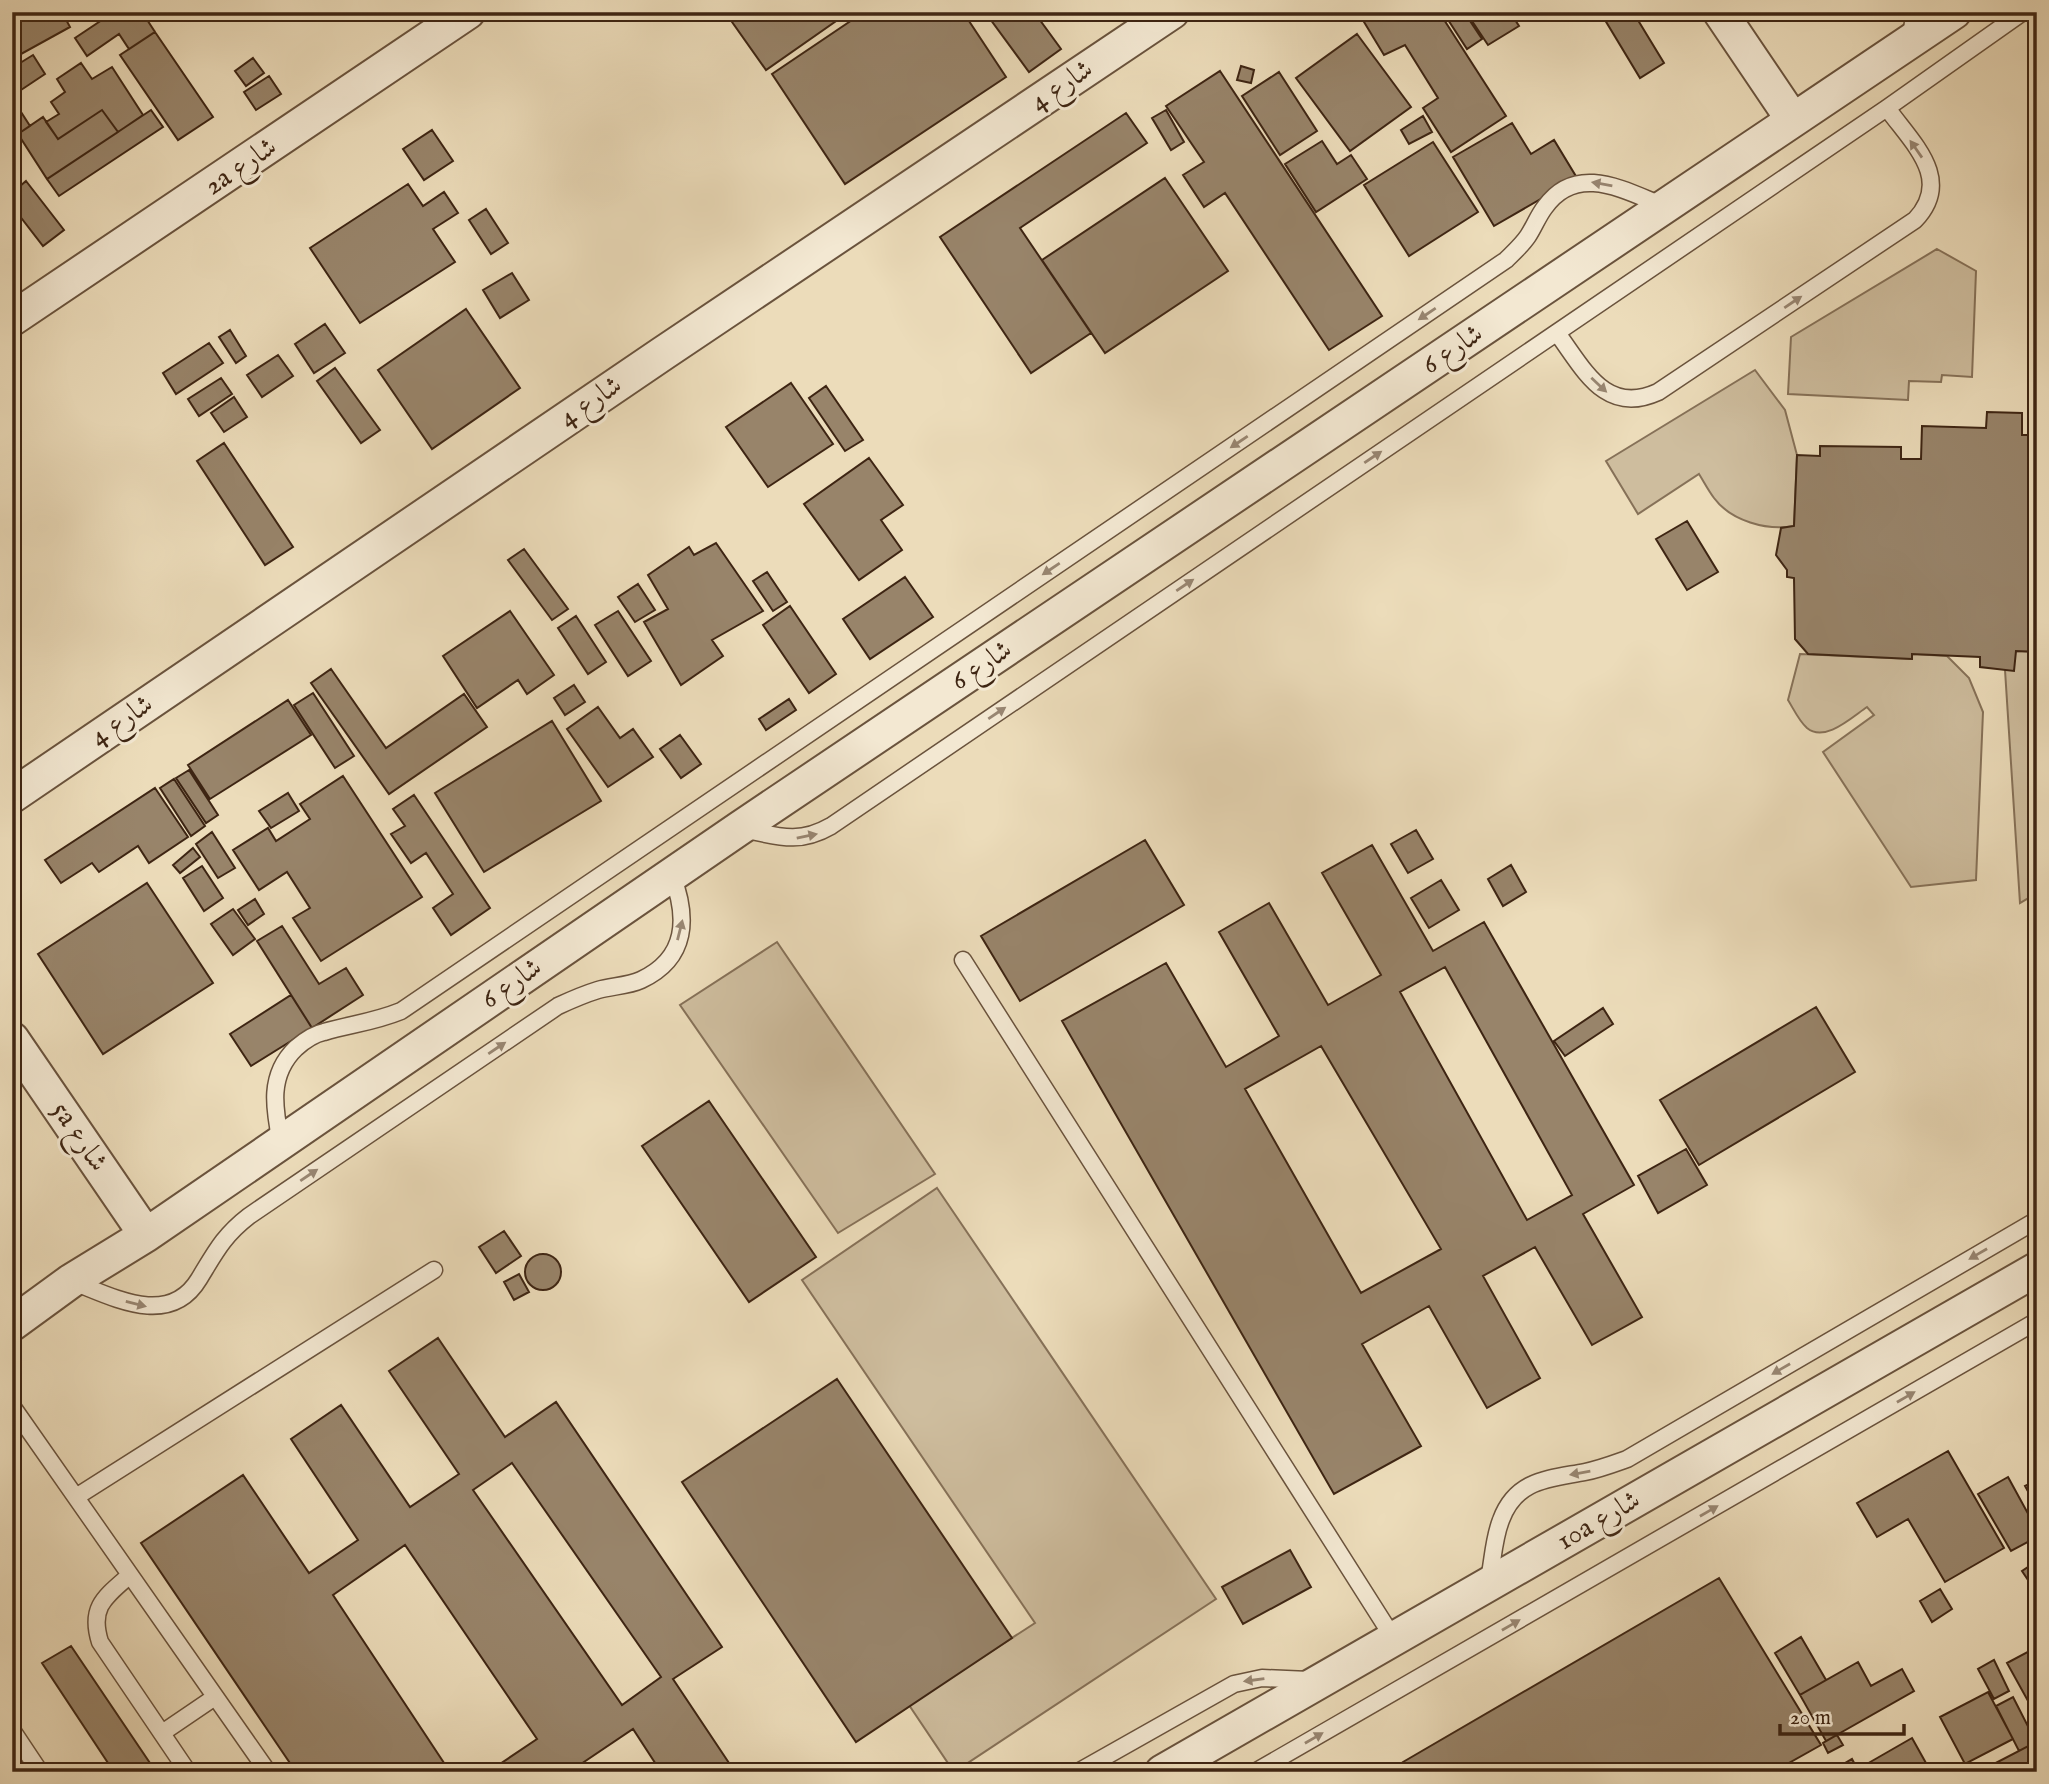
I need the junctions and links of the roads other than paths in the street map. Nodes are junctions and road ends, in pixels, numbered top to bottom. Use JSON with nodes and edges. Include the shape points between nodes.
{"nodes":[{"id":1,"x":468,"y":12,"type":"edge"},
{"id":2,"x":1172,"y":12,"type":"edge"},
{"id":3,"x":1720,"y":12,"type":"edge"},
{"id":4,"x":1954,"y":12,"type":"edge"},
{"id":5,"x":2023,"y":12,"type":"edge"},
{"id":6,"x":1912,"y":27,"type":"edge"},
{"id":7,"x":1887,"y":107,"type":"junction"},
{"id":8,"x":1793,"y":120,"type":"junction"},
{"id":9,"x":1666,"y":207,"type":"junction"},
{"id":10,"x":12,"y":319,"type":"edge"},
{"id":11,"x":1556,"y":332,"type":"junction"},
{"id":12,"x":12,"y":796,"type":"edge"},
{"id":13,"x":740,"y":828,"type":"junction"},
{"id":14,"x":672,"y":875,"type":"junction"},
{"id":15,"x":962,"y":960,"type":"dead end"},
{"id":16,"x":12,"y":1039,"type":"edge"},
{"id":17,"x":281,"y":1143,"type":"junction"},
{"id":18,"x":2037,"y":1220,"type":"edge"},
{"id":19,"x":146,"y":1235,"type":"junction"},
{"id":20,"x":2037,"y":1269,"type":"edge"},
{"id":21,"x":434,"y":1270,"type":"dead end"},
{"id":22,"x":72,"y":1281,"type":"junction"},
{"id":23,"x":2037,"y":1321,"type":"edge"},
{"id":24,"x":12,"y":1324,"type":"edge"},
{"id":25,"x":12,"y":1406,"type":"edge"},
{"id":26,"x":76,"y":1497,"type":"junction"},
{"id":27,"x":130,"y":1575,"type":"junction"},
{"id":28,"x":1487,"y":1585,"type":"junction"},
{"id":29,"x":1394,"y":1639,"type":"junction"},
{"id":30,"x":1322,"y":1679,"type":"junction"},
{"id":31,"x":215,"y":1696,"type":"junction"},
{"id":32,"x":12,"y":1730,"type":"edge"},
{"id":33,"x":162,"y":1732,"type":"junction"},
{"id":34,"x":40,"y":1772,"type":"edge"},
{"id":35,"x":188,"y":1772,"type":"edge"},
{"id":36,"x":268,"y":1772,"type":"edge"},
{"id":37,"x":1078,"y":1772,"type":"edge"},
{"id":38,"x":1162,"y":1772,"type":"edge"},
{"id":39,"x":1255,"y":1772,"type":"edge"}],
"edges":[{"from":1,"to":10,"type":"street","name":"2a شارع"},
{"from":2,"to":12,"type":"street","name":"شارع 4"},
{"from":3,"to":8,"type":"street"},
{"from":4,"to":6,"type":"street","name":"شارع 6"},
{"from":5,"to":7,"type":"lane"},
{"from":6,"to":8,"type":"street","name":"شارع 6"},
{"from":7,"to":11,"type":"lane"},
{"from":11,"to":7,"type":"lane","one_way":true,"via":[[1597,385],[1626,400],[1643,399],[1915,220],[1926,209],[1932,178]]},
{"from":8,"to":9,"type":"street","name":"شارع 6"},
{"from":9,"to":13,"type":"street","name":"شارع 6"},
{"from":9,"to":17,"type":"lane","one_way":true,"via":[[1605,183],[1588,182],[1558,194],[1506,260],[401,1011],[362,1025],[321,1032],[303,1042],[278,1074],[274,1094]]},
{"from":13,"to":11,"type":"lane","one_way":true,"via":[[800,839],[831,826]]},
{"from":13,"to":14,"type":"street","name":"شارع 6"},
{"from":14,"to":17,"type":"street","name":"شارع 6"},
{"from":22,"to":14,"type":"lane","one_way":true,"via":[[139,1307],[172,1303],[186,1294],[224,1238],[260,1208],[558,1006],[656,971],[671,957],[684,918]]},
{"from":15,"to":29,"type":"lane"},
{"from":16,"to":19,"type":"street","name":"5a شارع"},
{"from":17,"to":19,"type":"street","name":"شارع 6"},
{"from":18,"to":28,"type":"lane","one_way":true,"via":[[1627,1459],[1545,1478],[1527,1487],[1501,1518]]},
{"from":19,"to":22,"type":"street","name":"شارع 6"},
{"from":20,"to":28,"type":"street","name":"10a شارع"},
{"from":21,"to":26,"type":"lane"},
{"from":22,"to":24,"type":"street","name":"شارع 6"},
{"from":39,"to":23,"type":"lane","one_way":true},
{"from":25,"to":26,"type":"lane"},
{"from":26,"to":27,"type":"lane"},
{"from":27,"to":31,"type":"lane"},
{"from":27,"to":33,"type":"lane","via":[[106,1597],[97,1611],[95,1627],[100,1642]]},
{"from":28,"to":29,"type":"street","name":"10a شارع"},
{"from":29,"to":30,"type":"street","name":"10a شارع"},
{"from":30,"to":37,"type":"lane","one_way":true,"via":[[1262,1678],[1234,1684]]},
{"from":30,"to":38,"type":"street","name":"10a شارع"},
{"from":31,"to":33,"type":"lane"},
{"from":31,"to":36,"type":"lane"},
{"from":32,"to":34,"type":"lane"},
{"from":33,"to":35,"type":"lane"}]}
